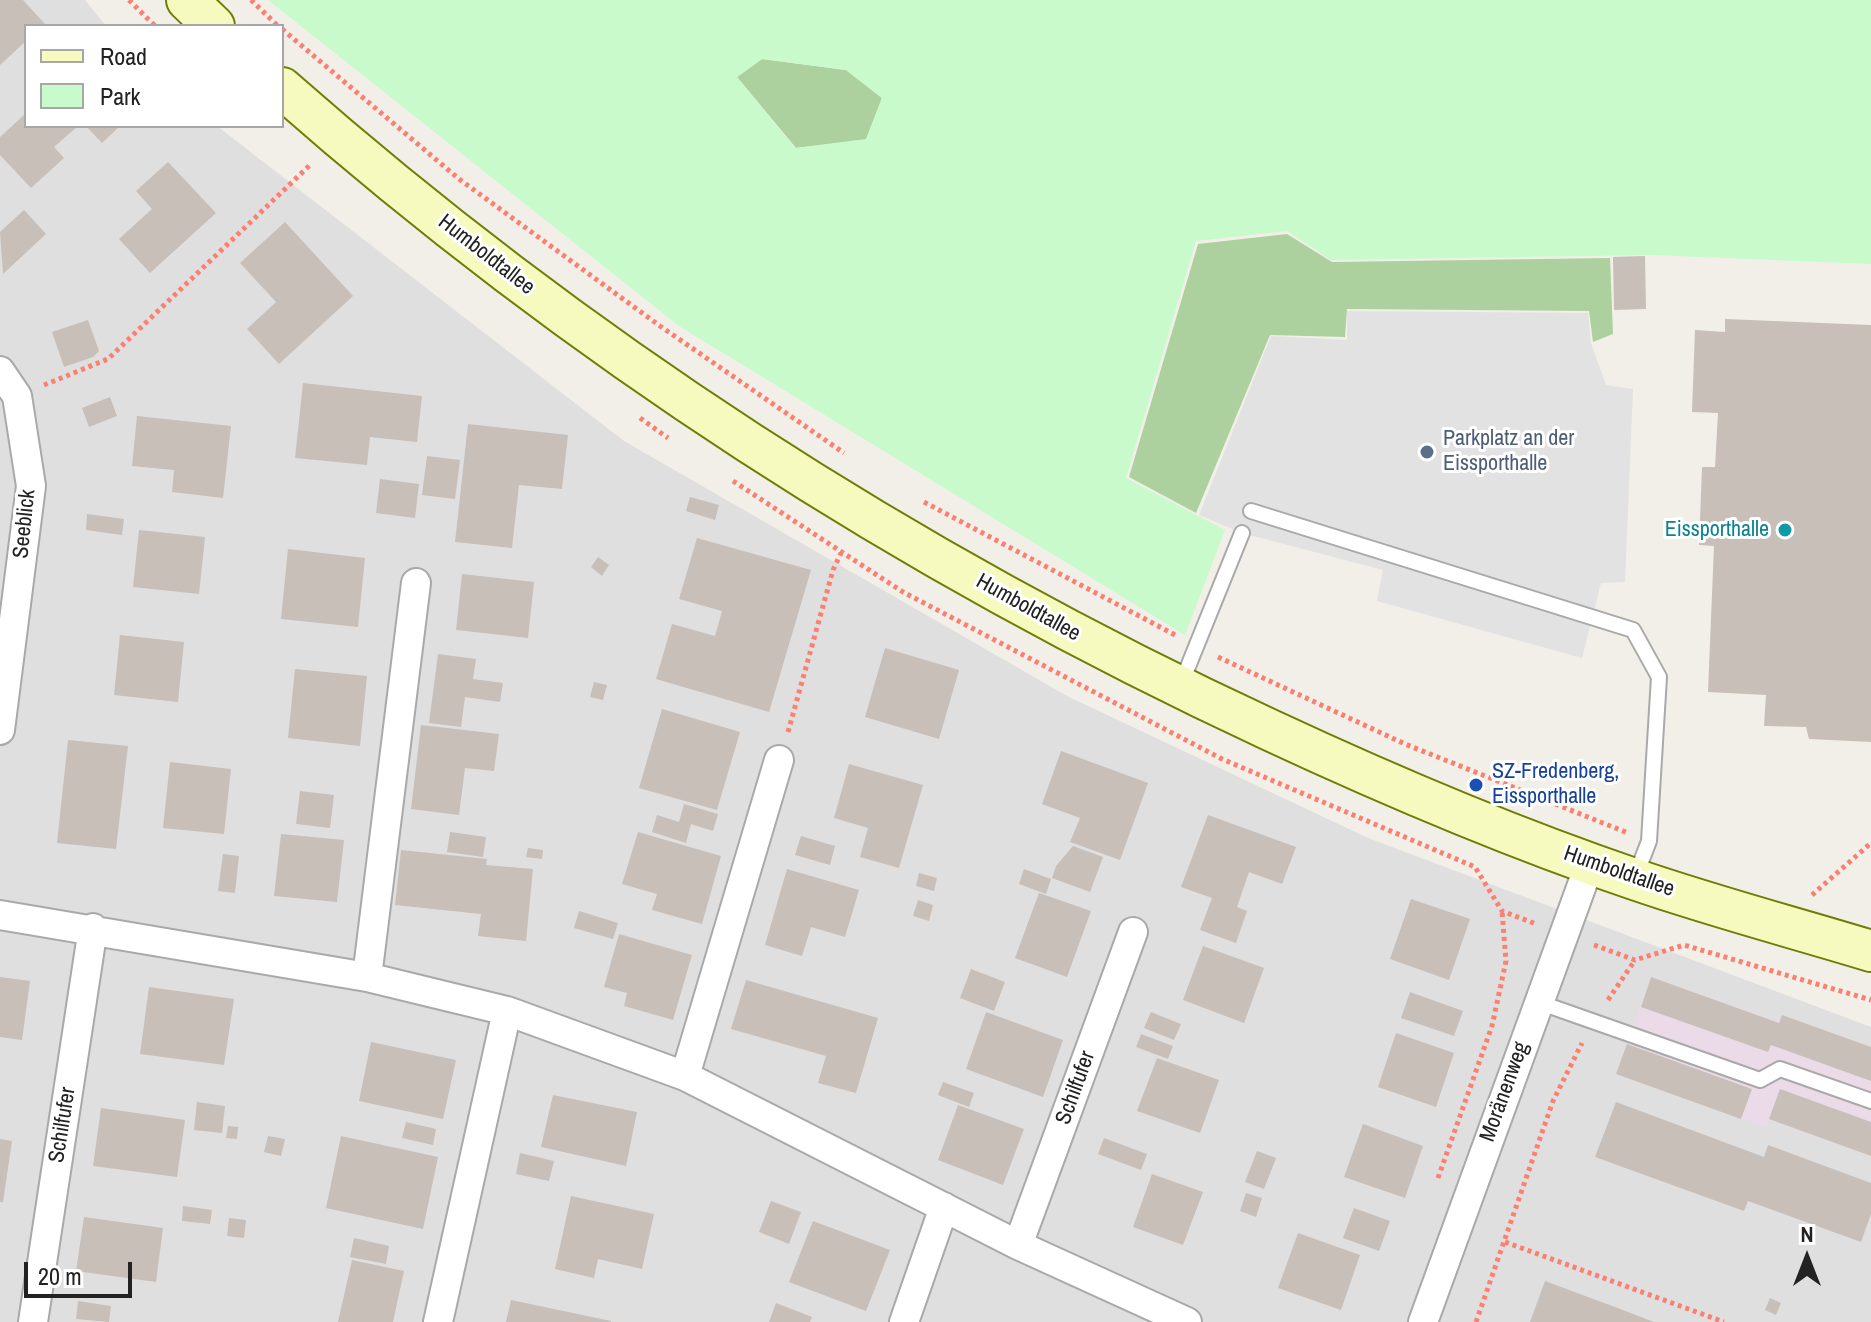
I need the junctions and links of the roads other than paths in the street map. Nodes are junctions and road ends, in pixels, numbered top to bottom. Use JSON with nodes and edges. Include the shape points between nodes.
{"nodes":[{"id":1,"x":187,"y":0,"type":"edge"},
{"id":2,"x":212,"y":24,"type":"edge"},
{"id":3,"x":284,"y":90,"type":"edge"},
{"id":4,"x":0,"y":371,"type":"edge"},
{"id":5,"x":1251,"y":511,"type":"dead end"},
{"id":6,"x":1242,"y":533,"type":"dead end"},
{"id":7,"x":416,"y":583,"type":"dead end"},
{"id":8,"x":1180,"y":688,"type":"junction"},
{"id":9,"x":0,"y":730,"type":"edge"},
{"id":10,"x":779,"y":760,"type":"road end"},
{"id":11,"x":1590,"y":863,"type":"junction"},
{"id":12,"x":1634,"y":880,"type":"junction"},
{"id":13,"x":0,"y":915,"type":"edge"},
{"id":14,"x":93,"y":928,"type":"junction"},
{"id":15,"x":1133,"y":932,"type":"dead end"},
{"id":16,"x":1871,"y":951,"type":"edge"},
{"id":17,"x":367,"y":977,"type":"junction"},
{"id":18,"x":1538,"y":1002,"type":"junction"},
{"id":19,"x":507,"y":1011,"type":"junction"},
{"id":20,"x":685,"y":1076,"type":"junction"},
{"id":21,"x":1871,"y":1101,"type":"edge"},
{"id":22,"x":944,"y":1207,"type":"junction"},
{"id":23,"x":1018,"y":1245,"type":"junction"},
{"id":24,"x":33,"y":1322,"type":"edge"},
{"id":25,"x":438,"y":1322,"type":"edge"},
{"id":26,"x":904,"y":1322,"type":"edge"},
{"id":27,"x":1187,"y":1322,"type":"edge"},
{"id":28,"x":1423,"y":1322,"type":"edge"}],
"edges":[{"from":1,"to":2,"type":"street"},
{"from":3,"to":8,"type":"street","name":"Humboldtallee","via":[[481,252],[633,365],[859,514]]},
{"from":4,"to":9,"type":"street","name":"Seeblick","via":[[17,396],[31,486]]},
{"from":5,"to":12,"type":"lane","via":[[1633,630],[1659,677],[1649,841]]},
{"from":6,"to":8,"type":"lane"},
{"from":7,"to":17,"type":"street"},
{"from":8,"to":11,"type":"street","name":"Humboldtallee","via":[[1378,780]]},
{"from":10,"to":20,"type":"street"},
{"from":11,"to":12,"type":"street","name":"Humboldtallee"},
{"from":11,"to":18,"type":"street","name":"Moränenweg"},
{"from":12,"to":16,"type":"street","name":"Humboldtallee"},
{"from":13,"to":14,"type":"street"},
{"from":14,"to":17,"type":"street"},
{"from":14,"to":24,"type":"street","name":"Schilfufer"},
{"from":15,"to":23,"type":"street","name":"Schilfufer"},
{"from":17,"to":19,"type":"street"},
{"from":18,"to":21,"type":"lane","via":[[1760,1080],[1780,1069]]},
{"from":18,"to":28,"type":"street","name":"Moränenweg"},
{"from":19,"to":20,"type":"street"},
{"from":19,"to":25,"type":"street"},
{"from":20,"to":22,"type":"street"},
{"from":22,"to":23,"type":"street"},
{"from":22,"to":26,"type":"street"},
{"from":23,"to":27,"type":"street"}]}
